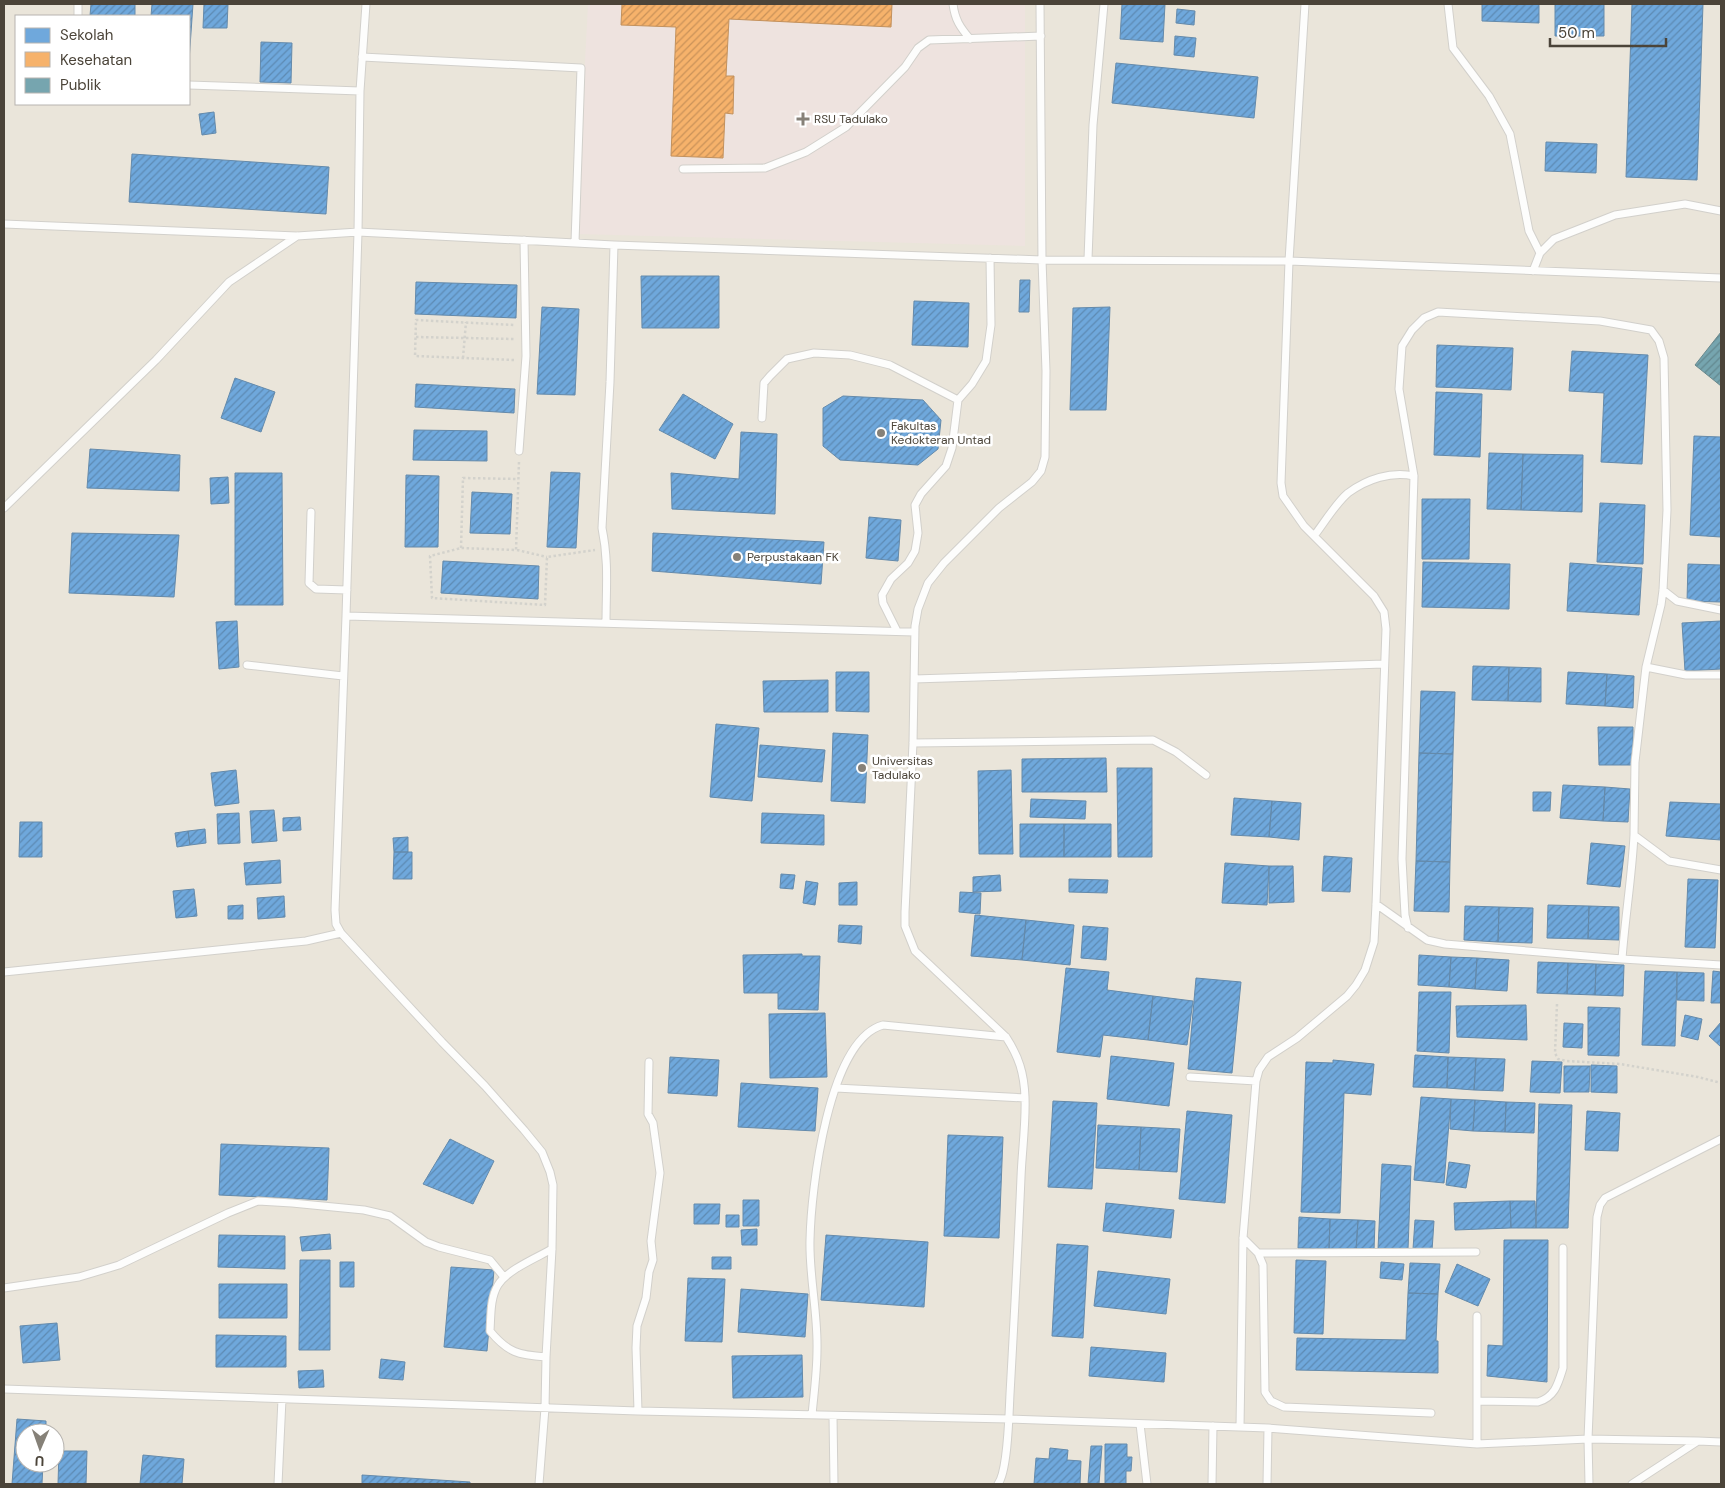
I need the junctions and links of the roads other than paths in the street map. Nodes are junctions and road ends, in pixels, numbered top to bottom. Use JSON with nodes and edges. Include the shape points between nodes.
{"nodes":[{"id":1,"x":366,"y":4,"type":"edge"},
{"id":2,"x":953,"y":4,"type":"edge"},
{"id":3,"x":1040,"y":4,"type":"edge"},
{"id":4,"x":1104,"y":4,"type":"edge"},
{"id":5,"x":1305,"y":4,"type":"edge"},
{"id":6,"x":1448,"y":4,"type":"edge"},
{"id":7,"x":1041,"y":36,"type":"junction"},
{"id":8,"x":970,"y":39,"type":"junction"},
{"id":9,"x":362,"y":57,"type":"junction"},
{"id":10,"x":190,"y":85,"type":"edge"},
{"id":11,"x":360,"y":91,"type":"junction"},
{"id":12,"x":683,"y":169,"type":"dead end"},
{"id":13,"x":1721,"y":211,"type":"edge"},
{"id":14,"x":4,"y":224,"type":"edge"},
{"id":15,"x":358,"y":232,"type":"junction"},
{"id":16,"x":297,"y":236,"type":"junction"},
{"id":17,"x":524,"y":240,"type":"junction"},
{"id":18,"x":575,"y":242,"type":"junction"},
{"id":19,"x":614,"y":245,"type":"junction"},
{"id":20,"x":1540,"y":253,"type":"junction"},
{"id":21,"x":990,"y":258,"type":"junction"},
{"id":22,"x":1088,"y":259,"type":"junction"},
{"id":23,"x":1042,"y":260,"type":"junction"},
{"id":24,"x":1289,"y":261,"type":"junction"},
{"id":25,"x":1533,"y":271,"type":"junction"},
{"id":26,"x":1721,"y":278,"type":"edge"},
{"id":27,"x":958,"y":400,"type":"junction"},
{"id":28,"x":762,"y":418,"type":"dead end"},
{"id":29,"x":519,"y":451,"type":"road end"},
{"id":30,"x":1414,"y":476,"type":"junction"},
{"id":31,"x":4,"y":508,"type":"edge"},
{"id":32,"x":311,"y":512,"type":"dead end"},
{"id":33,"x":1314,"y":536,"type":"junction"},
{"id":34,"x":347,"y":590,"type":"junction"},
{"id":35,"x":1662,"y":590,"type":"junction"},
{"id":36,"x":1721,"y":610,"type":"edge"},
{"id":37,"x":346,"y":616,"type":"junction"},
{"id":38,"x":606,"y":623,"type":"junction"},
{"id":39,"x":897,"y":631,"type":"junction"},
{"id":40,"x":914,"y":632,"type":"junction"},
{"id":41,"x":1384,"y":664,"type":"junction"},
{"id":42,"x":247,"y":665,"type":"dead end"},
{"id":43,"x":1646,"y":667,"type":"junction"},
{"id":44,"x":1721,"y":675,"type":"edge"},
{"id":45,"x":343,"y":676,"type":"junction"},
{"id":46,"x":914,"y":679,"type":"junction"},
{"id":47,"x":913,"y":743,"type":"junction"},
{"id":48,"x":1206,"y":775,"type":"dead end"},
{"id":49,"x":1634,"y":835,"type":"junction"},
{"id":50,"x":1721,"y":870,"type":"edge"},
{"id":51,"x":1376,"y":904,"type":"junction"},
{"id":52,"x":1408,"y":928,"type":"junction"},
{"id":53,"x":341,"y":933,"type":"junction"},
{"id":54,"x":1622,"y":959,"type":"junction"},
{"id":55,"x":1721,"y":965,"type":"edge"},
{"id":56,"x":4,"y":972,"type":"edge"},
{"id":57,"x":1006,"y":1036,"type":"junction"},
{"id":58,"x":649,"y":1062,"type":"dead end"},
{"id":59,"x":1190,"y":1077,"type":"dead end"},
{"id":60,"x":1256,"y":1081,"type":"junction"},
{"id":61,"x":836,"y":1088,"type":"junction"},
{"id":62,"x":1025,"y":1098,"type":"junction"},
{"id":63,"x":1721,"y":1139,"type":"edge"},
{"id":64,"x":1243,"y":1238,"type":"junction"},
{"id":65,"x":1563,"y":1248,"type":"dead end"},
{"id":66,"x":552,"y":1249,"type":"junction"},
{"id":67,"x":1476,"y":1252,"type":"dead end"},
{"id":68,"x":1258,"y":1253,"type":"junction"},
{"id":69,"x":504,"y":1277,"type":"junction"},
{"id":70,"x":4,"y":1288,"type":"edge"},
{"id":71,"x":1477,"y":1316,"type":"dead end"},
{"id":72,"x":546,"y":1357,"type":"junction"},
{"id":73,"x":4,"y":1389,"type":"edge"},
{"id":74,"x":282,"y":1399,"type":"junction"},
{"id":75,"x":1477,"y":1402,"type":"junction"},
{"id":76,"x":545,"y":1408,"type":"junction"},
{"id":77,"x":638,"y":1411,"type":"junction"},
{"id":78,"x":1431,"y":1413,"type":"dead end"},
{"id":79,"x":812,"y":1415,"type":"junction"},
{"id":80,"x":833,"y":1416,"type":"junction"},
{"id":81,"x":1009,"y":1419,"type":"junction"},
{"id":82,"x":1140,"y":1424,"type":"junction"},
{"id":83,"x":1213,"y":1426,"type":"junction"},
{"id":84,"x":1240,"y":1427,"type":"junction"},
{"id":85,"x":1268,"y":1428,"type":"junction"},
{"id":86,"x":1588,"y":1439,"type":"junction"},
{"id":87,"x":1698,"y":1441,"type":"junction"},
{"id":88,"x":1721,"y":1442,"type":"edge"},
{"id":89,"x":1477,"y":1444,"type":"junction"},
{"id":90,"x":278,"y":1484,"type":"edge"},
{"id":91,"x":539,"y":1484,"type":"edge"},
{"id":92,"x":834,"y":1484,"type":"edge"},
{"id":93,"x":998,"y":1484,"type":"edge"},
{"id":94,"x":1147,"y":1484,"type":"edge"},
{"id":95,"x":1212,"y":1484,"type":"edge"},
{"id":96,"x":1267,"y":1484,"type":"edge"},
{"id":97,"x":1589,"y":1484,"type":"edge"},
{"id":98,"x":1632,"y":1484,"type":"edge"}],
"edges":[{"from":1,"to":9,"type":"lane"},
{"from":2,"to":8,"type":"lane","via":[[955,17]]},
{"from":3,"to":7,"type":"lane"},
{"from":4,"to":22,"type":"lane","via":[[1093,125]]},
{"from":5,"to":24,"type":"lane"},
{"from":6,"to":20,"type":"lane","via":[[1453,48],[1489,96],[1510,134],[1528,231]]},
{"from":7,"to":8,"type":"lane"},
{"from":7,"to":23,"type":"lane"},
{"from":8,"to":12,"type":"lane","via":[[923,43],[905,67],[846,127],[806,152],[765,168]]},
{"from":9,"to":11,"type":"lane"},
{"from":9,"to":18,"type":"lane","via":[[581,68]]},
{"from":10,"to":11,"type":"lane"},
{"from":11,"to":15,"type":"lane"},
{"from":13,"to":20,"type":"lane","via":[[1684,204],[1615,215],[1554,238]]},
{"from":14,"to":16,"type":"lane"},
{"from":15,"to":16,"type":"lane"},
{"from":15,"to":17,"type":"lane"},
{"from":15,"to":34,"type":"lane"},
{"from":16,"to":31,"type":"lane","via":[[229,282],[156,360]]},
{"from":17,"to":18,"type":"lane"},
{"from":17,"to":29,"type":"lane","via":[[526,360]]},
{"from":18,"to":19,"type":"lane"},
{"from":19,"to":21,"type":"lane"},
{"from":19,"to":38,"type":"lane","via":[[602,528],[608,575]]},
{"from":20,"to":25,"type":"lane"},
{"from":21,"to":23,"type":"lane"},
{"from":21,"to":27,"type":"lane","via":[[991,325],[986,361]]},
{"from":22,"to":23,"type":"lane"},
{"from":22,"to":24,"type":"lane"},
{"from":23,"to":40,"type":"lane","via":[[1046,371],[1041,471],[999,508],[928,583]]},
{"from":24,"to":25,"type":"lane"},
{"from":24,"to":33,"type":"lane","via":[[1281,483],[1283,496]]},
{"from":25,"to":26,"type":"lane"},
{"from":27,"to":28,"type":"lane","via":[[890,365],[850,355],[814,353],[787,359],[764,383]]},
{"from":27,"to":39,"type":"lane","via":[[952,448],[946,466],[915,505],[918,533],[915,551],[882,595],[882,603]]},
{"from":30,"to":33,"type":"lane","via":[[1401,473],[1373,479],[1347,494]]},
{"from":30,"to":35,"type":"lane","via":[[1399,389],[1402,346],[1424,318],[1438,312],[1600,321],[1651,330],[1659,341],[1664,358],[1667,510]]},
{"from":30,"to":52,"type":"lane","via":[[1402,859]]},
{"from":32,"to":34,"type":"lane","via":[[310,583],[316,589]]},
{"from":33,"to":41,"type":"lane","via":[[1374,596],[1384,612]]},
{"from":34,"to":37,"type":"lane"},
{"from":35,"to":36,"type":"lane","via":[[1677,601]]},
{"from":35,"to":43,"type":"lane","via":[[1662,605]]},
{"from":37,"to":38,"type":"lane"},
{"from":37,"to":45,"type":"lane"},
{"from":38,"to":39,"type":"lane"},
{"from":39,"to":40,"type":"lane"},
{"from":40,"to":46,"type":"lane"},
{"from":41,"to":46,"type":"lane"},
{"from":41,"to":51,"type":"lane"},
{"from":42,"to":45,"type":"lane"},
{"from":43,"to":44,"type":"lane","via":[[1686,675]]},
{"from":43,"to":49,"type":"lane","via":[[1634,762]]},
{"from":45,"to":53,"type":"lane","via":[[335,879],[336,924]]},
{"from":46,"to":47,"type":"lane"},
{"from":47,"to":48,"type":"lane","via":[[1154,740]]},
{"from":47,"to":57,"type":"lane","via":[[905,912],[909,939],[915,951]]},
{"from":49,"to":50,"type":"lane","via":[[1669,861]]},
{"from":49,"to":54,"type":"lane"},
{"from":51,"to":52,"type":"lane"},
{"from":51,"to":60,"type":"lane","via":[[1374,942],[1365,970],[1356,985],[1297,1038],[1268,1057]]},
{"from":52,"to":54,"type":"lane","via":[[1427,940],[1445,944]]},
{"from":53,"to":56,"type":"lane","via":[[306,941]]},
{"from":53,"to":66,"type":"lane","via":[[485,1086],[542,1152],[553,1185]]},
{"from":54,"to":55,"type":"lane"},
{"from":57,"to":61,"type":"lane","via":[[883,1025],[874,1028],[850,1053]]},
{"from":57,"to":62,"type":"lane","via":[[1021,1067]]},
{"from":58,"to":77,"type":"lane","via":[[648,1114],[653,1123],[660,1173],[651,1241],[653,1260],[638,1326]]},
{"from":59,"to":60,"type":"lane"},
{"from":60,"to":64,"type":"lane"},
{"from":61,"to":62,"type":"lane"},
{"from":61,"to":79,"type":"lane","via":[[815,1172],[810,1241],[817,1349]]},
{"from":62,"to":81,"type":"lane"},
{"from":63,"to":86,"type":"lane","via":[[1605,1198],[1600,1205]]},
{"from":64,"to":68,"type":"lane"},
{"from":64,"to":84,"type":"lane"},
{"from":65,"to":75,"type":"lane","via":[[1563,1368],[1558,1387],[1547,1399],[1538,1402]]},
{"from":66,"to":69,"type":"lane"},
{"from":66,"to":72,"type":"lane"},
{"from":67,"to":68,"type":"lane"},
{"from":68,"to":78,"type":"lane","via":[[1264,1274],[1265,1392],[1271,1401],[1284,1407]]},
{"from":69,"to":70,"type":"lane","via":[[490,1260],[426,1242],[390,1216],[364,1210],[258,1201],[120,1265],[79,1277]]},
{"from":69,"to":72,"type":"lane","via":[[497,1286],[491,1306],[490,1331],[510,1350],[521,1355]]},
{"from":71,"to":75,"type":"lane"},
{"from":72,"to":76,"type":"lane"},
{"from":73,"to":74,"type":"lane"},
{"from":74,"to":76,"type":"lane"},
{"from":74,"to":90,"type":"lane"},
{"from":75,"to":89,"type":"lane"},
{"from":76,"to":77,"type":"lane"},
{"from":76,"to":91,"type":"lane"},
{"from":77,"to":79,"type":"lane"},
{"from":79,"to":80,"type":"lane"},
{"from":80,"to":81,"type":"lane"},
{"from":80,"to":92,"type":"lane"},
{"from":81,"to":82,"type":"lane"},
{"from":81,"to":93,"type":"lane","via":[[1002,1480]]},
{"from":82,"to":83,"type":"lane"},
{"from":82,"to":94,"type":"lane"},
{"from":83,"to":84,"type":"lane"},
{"from":83,"to":95,"type":"lane"},
{"from":84,"to":85,"type":"lane"},
{"from":85,"to":89,"type":"lane"},
{"from":85,"to":96,"type":"lane"},
{"from":86,"to":87,"type":"lane"},
{"from":86,"to":89,"type":"lane"},
{"from":86,"to":97,"type":"lane"},
{"from":87,"to":88,"type":"lane"},
{"from":87,"to":98,"type":"lane"}]}
